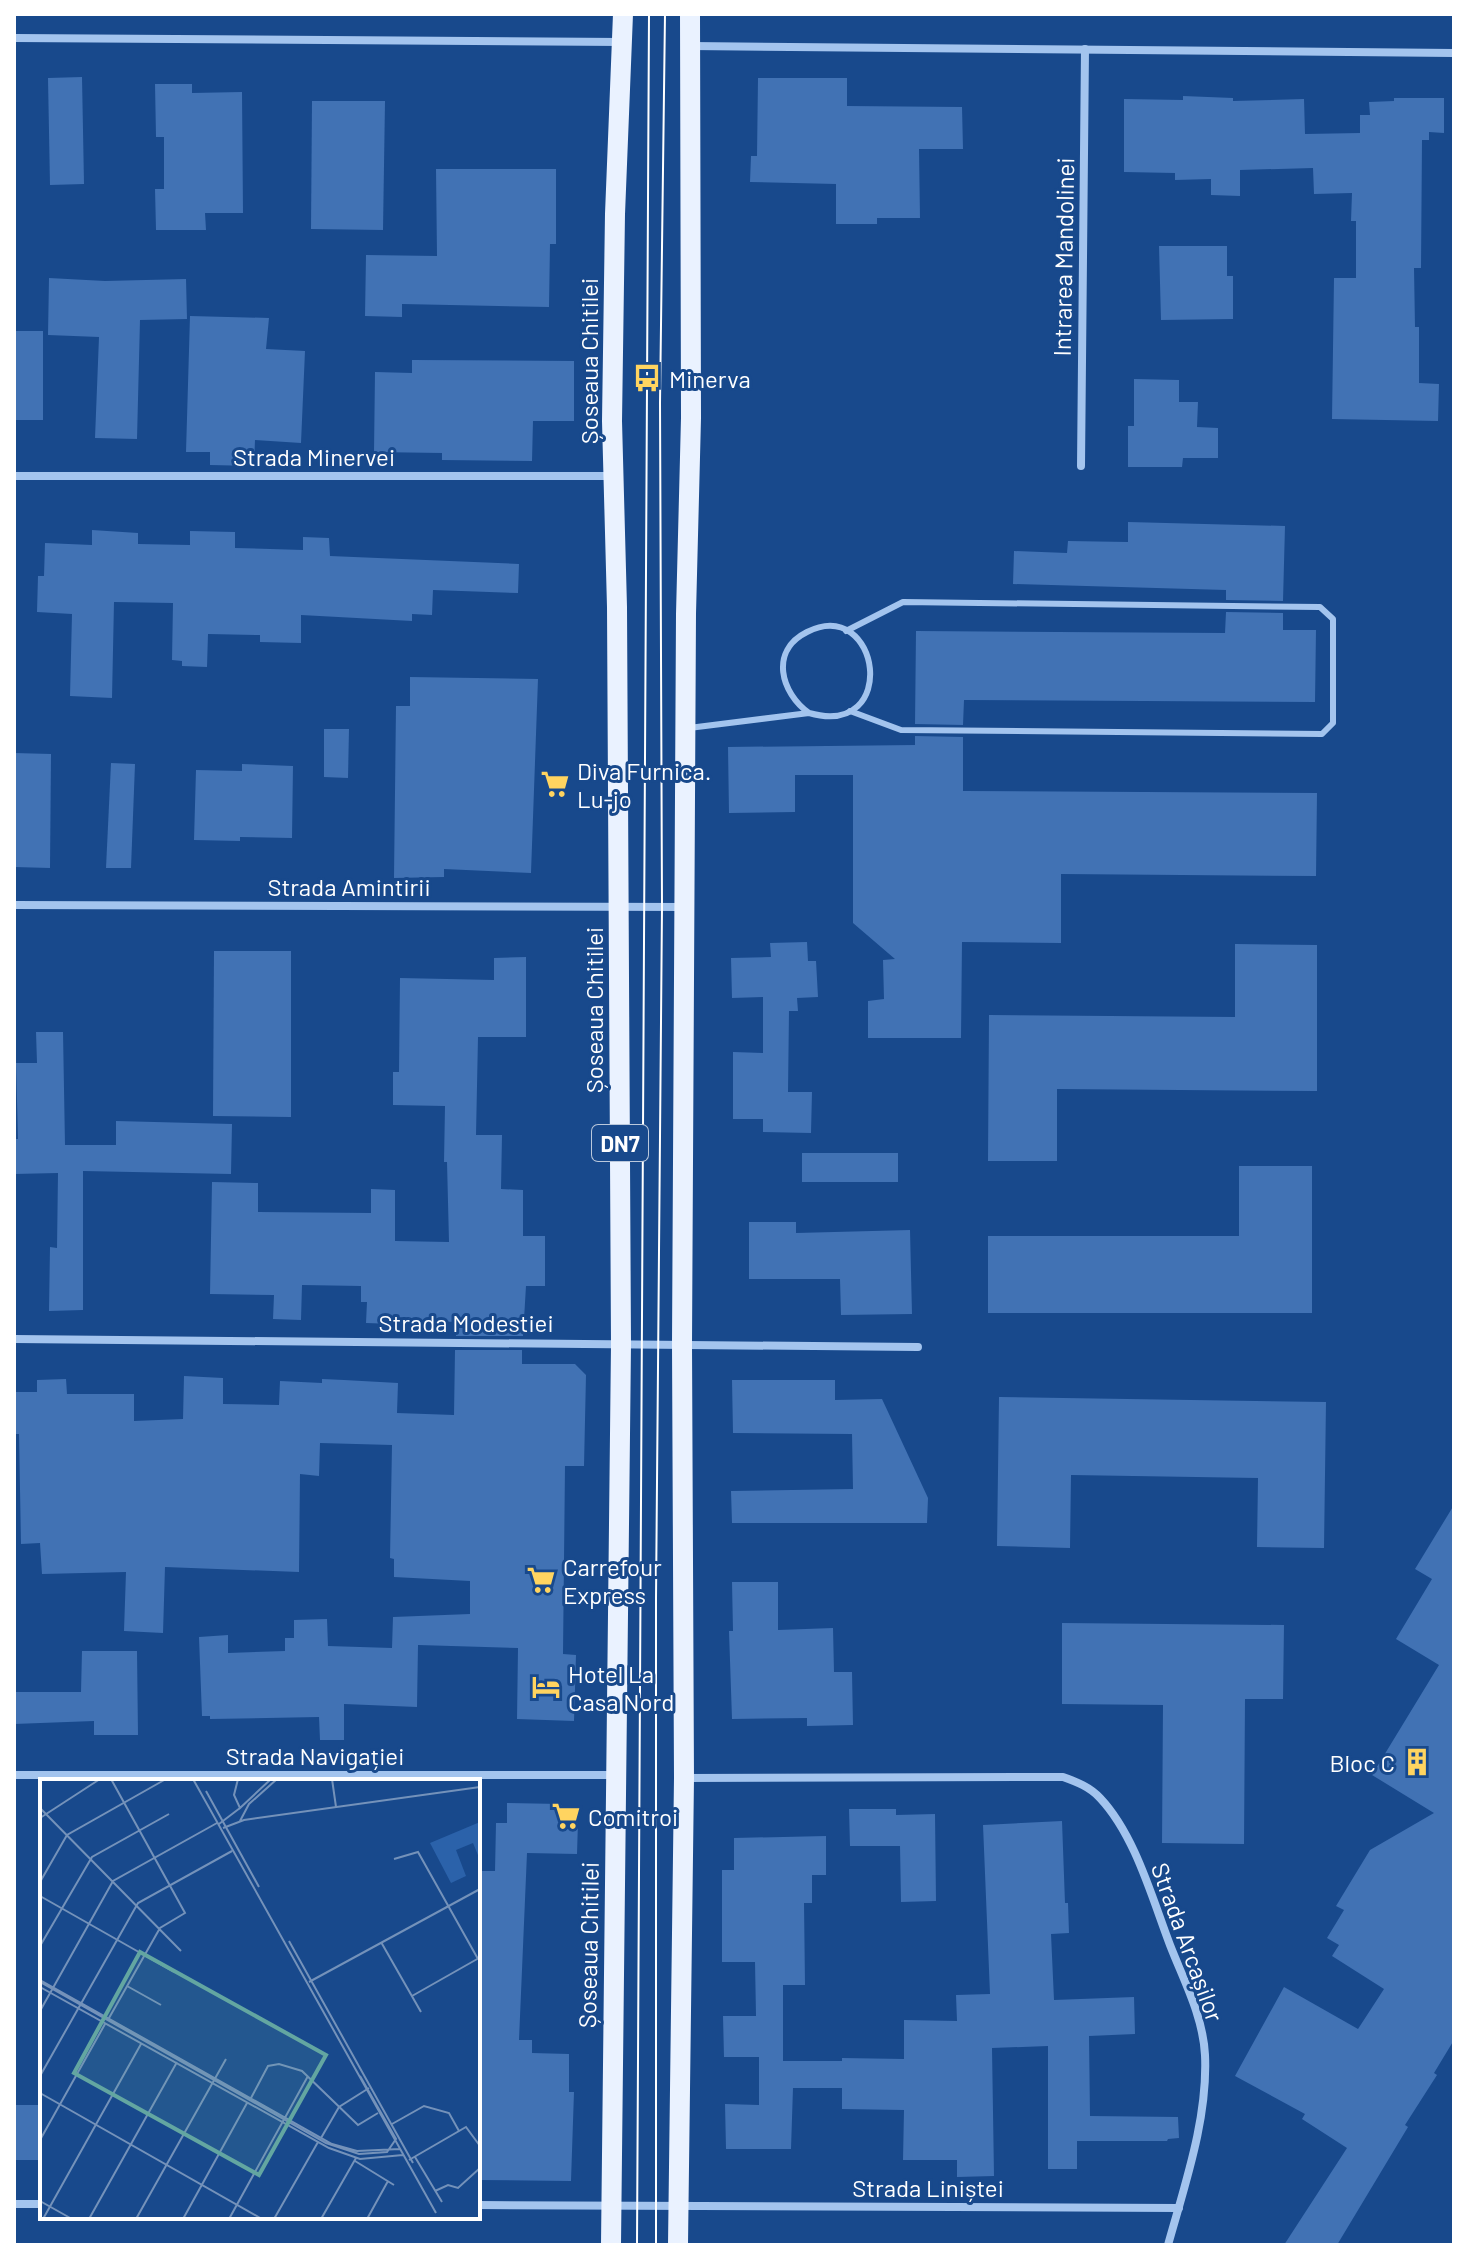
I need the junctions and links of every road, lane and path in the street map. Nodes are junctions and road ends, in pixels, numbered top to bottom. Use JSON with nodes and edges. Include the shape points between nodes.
{"nodes":[{"id":1,"x":623,"y":14,"type":"edge"},
{"id":2,"x":690,"y":14,"type":"edge"},
{"id":3,"x":14,"y":38,"type":"edge"},
{"id":4,"x":622,"y":42,"type":"junction"},
{"id":5,"x":690,"y":46,"type":"junction"},
{"id":6,"x":1085,"y":49,"type":"junction"},
{"id":7,"x":1454,"y":53,"type":"edge"},
{"id":8,"x":1081,"y":466,"type":"dead end"},
{"id":9,"x":14,"y":476,"type":"edge"},
{"id":10,"x":614,"y":476,"type":"junction"},
{"id":11,"x":846,"y":631,"type":"junction"},
{"id":12,"x":850,"y":711,"type":"junction"},
{"id":13,"x":809,"y":713,"type":"junction"},
{"id":14,"x":686,"y":728,"type":"junction"},
{"id":15,"x":14,"y":905,"type":"edge"},
{"id":16,"x":619,"y":907,"type":"junction"},
{"id":17,"x":685,"y":907,"type":"junction"},
{"id":18,"x":14,"y":1339,"type":"edge"},
{"id":19,"x":621,"y":1344,"type":"junction"},
{"id":20,"x":682,"y":1344,"type":"junction"},
{"id":21,"x":918,"y":1347,"type":"dead end"},
{"id":22,"x":14,"y":1775,"type":"edge"},
{"id":23,"x":617,"y":1775,"type":"junction"},
{"id":24,"x":684,"y":1778,"type":"junction"},
{"id":25,"x":14,"y":2204,"type":"edge"},
{"id":26,"x":40,"y":2204,"type":"edge"},
{"id":27,"x":480,"y":2205,"type":"edge"},
{"id":28,"x":611,"y":2206,"type":"junction"},
{"id":29,"x":678,"y":2206,"type":"junction"},
{"id":30,"x":1179,"y":2208,"type":"junction"},
{"id":31,"x":611,"y":2245,"type":"edge"},
{"id":32,"x":678,"y":2245,"type":"edge"},
{"id":33,"x":1168,"y":2245,"type":"edge"}],
"edges":[{"from":1,"to":4,"type":"main road","name":"Șoseaua Chitilei","number":"DN7"},
{"from":2,"to":5,"type":"main road","number":"DN7"},
{"from":3,"to":4,"type":"street"},
{"from":4,"to":10,"type":"main road","name":"Șoseaua Chitilei","number":"DN7","via":[[614,245]]},
{"from":5,"to":6,"type":"street"},
{"from":5,"to":14,"type":"main road","number":"DN7"},
{"from":6,"to":7,"type":"street"},
{"from":6,"to":8,"type":"street","name":"Intrarea Mandolinei"},
{"from":9,"to":10,"type":"street","name":"Strada Minervei"},
{"from":10,"to":16,"type":"main road","name":"Șoseaua Chitilei","number":"DN7"},
{"from":11,"to":12,"type":"lane","via":[[858,639],[871,663],[869,690]]},
{"from":11,"to":12,"type":"lane","via":[[903,602],[1320,607],[1333,619],[1333,723],[1322,734],[901,730]]},
{"from":11,"to":13,"type":"lane","via":[[818,628],[805,633],[787,653],[783,667],[788,694]]},
{"from":12,"to":13,"type":"lane","via":[[822,717]]},
{"from":13,"to":14,"type":"lane"},
{"from":14,"to":17,"type":"main road","number":"DN7"},
{"from":15,"to":16,"type":"street","name":"Strada Amintirii"},
{"from":16,"to":17,"type":"street","name":"Strada Amintirii"},
{"from":16,"to":19,"type":"main road","name":"Șoseaua Chitilei","number":"DN7"},
{"from":17,"to":20,"type":"main road","number":"DN7"},
{"from":18,"to":19,"type":"street","name":"Strada Modestiei"},
{"from":19,"to":20,"type":"street","name":"Strada Modestiei"},
{"from":19,"to":23,"type":"main road","name":"Șoseaua Chitilei","number":"DN7"},
{"from":20,"to":21,"type":"street","name":"Strada Modestiei"},
{"from":20,"to":24,"type":"main road","number":"DN7"},
{"from":22,"to":23,"type":"street","name":"Strada Navigației"},
{"from":23,"to":28,"type":"main road","name":"Șoseaua Chitilei","number":"DN7"},
{"from":24,"to":29,"type":"main road","number":"DN7"},
{"from":24,"to":30,"type":"street","name":"Strada Arcașilor","via":[[1063,1777],[1099,1796],[1144,1874],[1201,2025],[1205,2056],[1200,2123]]},
{"from":25,"to":26,"type":"street"},
{"from":27,"to":28,"type":"street"},
{"from":28,"to":29,"type":"street","name":"Strada Liniștei"},
{"from":28,"to":31,"type":"main road","name":"Șoseaua Chitilei","number":"DN7"},
{"from":29,"to":30,"type":"street","name":"Strada Liniștei"},
{"from":29,"to":32,"type":"main road","number":"DN7"},
{"from":30,"to":33,"type":"street","name":"Strada Arcașilor"}]}
